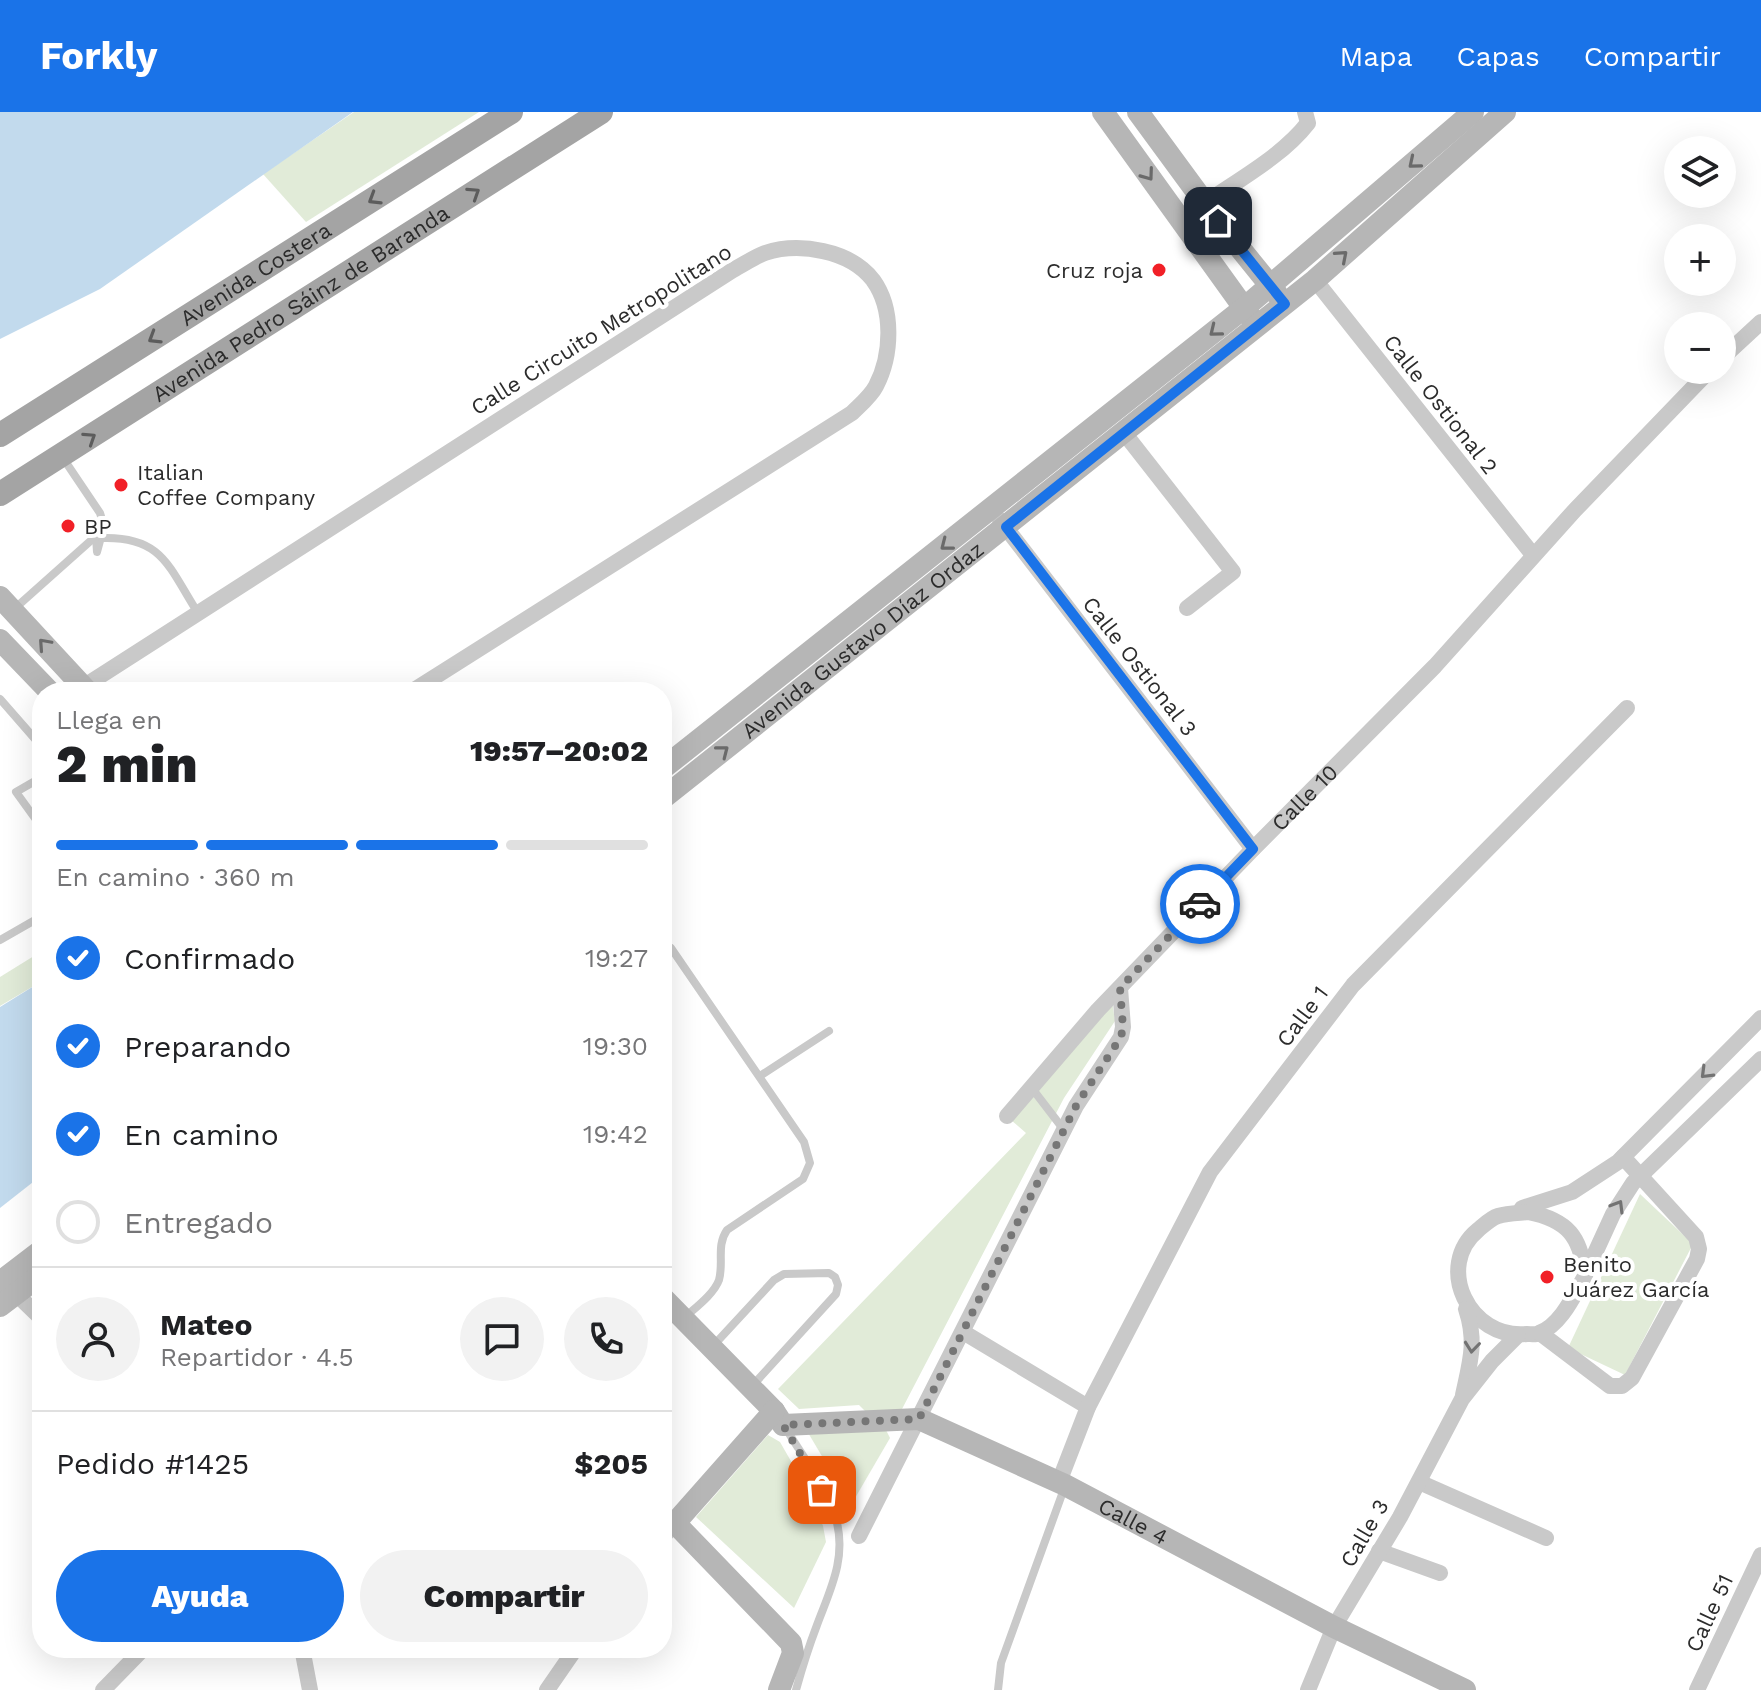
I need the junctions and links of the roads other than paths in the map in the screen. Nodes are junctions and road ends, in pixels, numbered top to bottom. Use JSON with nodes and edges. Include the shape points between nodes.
{"nodes":[{"id":1,"x":511,"y":112,"type":"edge"},
{"id":2,"x":601,"y":112,"type":"edge"},
{"id":3,"x":1103,"y":112,"type":"edge"},
{"id":4,"x":1138,"y":112,"type":"edge"},
{"id":5,"x":1305,"y":112,"type":"edge"},
{"id":6,"x":1473,"y":112,"type":"edge"},
{"id":7,"x":1505,"y":112,"type":"edge"},
{"id":8,"x":1204,"y":202,"type":"junction"},
{"id":9,"x":1181,"y":221,"type":"junction"},
{"id":10,"x":1315,"y":280,"type":"junction"},
{"id":11,"x":1270,"y":284,"type":"junction"},
{"id":12,"x":1285,"y":304,"type":"junction"},
{"id":13,"x":1244,"y":308,"type":"junction"},
{"id":14,"x":1761,"y":322,"type":"edge"},
{"id":15,"x":1257,"y":327,"type":"junction"},
{"id":16,"x":1736,"y":345,"type":"edge"},
{"id":17,"x":1697,"y":384,"type":"edge"},
{"id":18,"x":1125,"y":434,"type":"junction"},
{"id":19,"x":0,"y":435,"type":"edge"},
{"id":20,"x":62,"y":456,"type":"junction"},
{"id":21,"x":0,"y":494,"type":"edge"},
{"id":22,"x":999,"y":518,"type":"junction"},
{"id":23,"x":102,"y":538,"type":"junction"},
{"id":24,"x":1533,"y":555,"type":"junction"},
{"id":25,"x":6,"y":603,"type":"edge"},
{"id":26,"x":1187,"y":608,"type":"dead end"},
{"id":27,"x":198,"y":613,"type":"junction"},
{"id":28,"x":0,"y":640,"type":"edge"},
{"id":29,"x":40,"y":682,"type":"edge"},
{"id":30,"x":79,"y":682,"type":"edge"},
{"id":31,"x":95,"y":682,"type":"edge"},
{"id":32,"x":427,"y":682,"type":"edge"},
{"id":33,"x":0,"y":699,"type":"edge"},
{"id":34,"x":1627,"y":708,"type":"dead end"},
{"id":35,"x":32,"y":736,"type":"edge"},
{"id":36,"x":672,"y":762,"type":"edge"},
{"id":37,"x":32,"y":783,"type":"edge"},
{"id":38,"x":672,"y":791,"type":"edge"},
{"id":39,"x":32,"y":814,"type":"edge"},
{"id":40,"x":1253,"y":849,"type":"junction"},
{"id":41,"x":32,"y":922,"type":"edge"},
{"id":42,"x":0,"y":940,"type":"edge"},
{"id":43,"x":672,"y":949,"type":"edge"},
{"id":44,"x":1120,"y":988,"type":"junction"},
{"id":45,"x":1761,"y":1018,"type":"edge"},
{"id":46,"x":829,"y":1031,"type":"dead end"},
{"id":47,"x":1761,"y":1059,"type":"edge"},
{"id":48,"x":760,"y":1076,"type":"junction"},
{"id":49,"x":1031,"y":1087,"type":"junction"},
{"id":50,"x":1007,"y":1116,"type":"dead end"},
{"id":51,"x":1065,"y":1131,"type":"junction"},
{"id":52,"x":1623,"y":1157,"type":"junction"},
{"id":53,"x":1641,"y":1175,"type":"junction"},
{"id":54,"x":1495,"y":1216,"type":"junction"},
{"id":55,"x":32,"y":1261,"type":"edge"},
{"id":56,"x":1585,"y":1276,"type":"junction"},
{"id":57,"x":32,"y":1278,"type":"edge"},
{"id":58,"x":5,"y":1290,"type":"edge"},
{"id":59,"x":1462,"y":1296,"type":"junction"},
{"id":60,"x":672,"y":1307,"type":"edge"},
{"id":61,"x":32,"y":1311,"type":"edge"},
{"id":62,"x":684,"y":1318,"type":"junction"},
{"id":63,"x":963,"y":1332,"type":"junction"},
{"id":64,"x":1540,"y":1333,"type":"junction"},
{"id":65,"x":1518,"y":1335,"type":"junction"},
{"id":66,"x":712,"y":1347,"type":"junction"},
{"id":67,"x":751,"y":1387,"type":"junction"},
{"id":68,"x":1462,"y":1399,"type":"junction"},
{"id":69,"x":1088,"y":1407,"type":"junction"},
{"id":70,"x":779,"y":1418,"type":"junction"},
{"id":71,"x":919,"y":1419,"type":"junction"},
{"id":72,"x":1419,"y":1482,"type":"junction"},
{"id":73,"x":1062,"y":1484,"type":"junction"},
{"id":74,"x":672,"y":1527,"type":"edge"},
{"id":75,"x":672,"y":1535,"type":"edge"},
{"id":76,"x":859,"y":1536,"type":"dead end"},
{"id":77,"x":1546,"y":1538,"type":"dead end"},
{"id":78,"x":1379,"y":1551,"type":"junction"},
{"id":79,"x":1761,"y":1555,"type":"edge"},
{"id":80,"x":1440,"y":1573,"type":"dead end"},
{"id":81,"x":1334,"y":1627,"type":"junction"},
{"id":82,"x":134,"y":1658,"type":"edge"},
{"id":83,"x":304,"y":1658,"type":"edge"},
{"id":84,"x":569,"y":1658,"type":"edge"},
{"id":85,"x":103,"y":1690,"type":"edge"},
{"id":86,"x":310,"y":1690,"type":"edge"},
{"id":87,"x":547,"y":1690,"type":"edge"},
{"id":88,"x":779,"y":1690,"type":"edge"},
{"id":89,"x":796,"y":1690,"type":"edge"},
{"id":90,"x":998,"y":1690,"type":"edge"},
{"id":91,"x":1308,"y":1690,"type":"edge"},
{"id":92,"x":1465,"y":1690,"type":"edge"},
{"id":93,"x":1697,"y":1690,"type":"edge"}],
"edges":[{"from":1,"to":19,"type":"main road","name":"Avenida Costera","one_way":true},
{"from":20,"to":2,"type":"main road","name":"Avenida Pedro Sáinz de Baranda","one_way":true},
{"from":3,"to":9,"type":"street","one_way":true},
{"from":4,"to":8,"type":"street"},
{"from":5,"to":8,"type":"street","via":[[1308,123],[1295,141]]},
{"from":6,"to":11,"type":"street","name":"Avenida Gustavo Díaz Ordaz","one_way":true},
{"from":10,"to":7,"type":"street","name":"Avenida Gustavo Díaz Ordaz","one_way":true},
{"from":8,"to":9,"type":"street"},
{"from":8,"to":11,"type":"street"},
{"from":9,"to":13,"type":"street"},
{"from":10,"to":12,"type":"street","name":"Avenida Gustavo Díaz Ordaz"},
{"from":10,"to":24,"type":"street","name":"Calle Ostional 2"},
{"from":11,"to":12,"type":"street"},
{"from":11,"to":13,"type":"street","name":"Avenida Gustavo Díaz Ordaz"},
{"from":12,"to":15,"type":"street","name":"Avenida Gustavo Díaz Ordaz"},
{"from":13,"to":15,"type":"street"},
{"from":13,"to":22,"type":"street","name":"Avenida Gustavo Díaz Ordaz","one_way":true},
{"from":14,"to":16,"type":"street"},
{"from":15,"to":18,"type":"street","name":"Avenida Gustavo Díaz Ordaz"},
{"from":17,"to":24,"type":"street","name":"Calle 10"},
{"from":18,"to":22,"type":"street","name":"Avenida Gustavo Díaz Ordaz"},
{"from":18,"to":26,"type":"street","via":[[1233,572]]},
{"from":20,"to":21,"type":"main road","name":"Avenida Pedro Sáinz de Baranda"},
{"from":20,"to":23,"type":"lane","via":[[100,513]]},
{"from":22,"to":36,"type":"street","name":"Avenida Gustavo Díaz Ordaz","one_way":true},
{"from":38,"to":22,"type":"street","name":"Avenida Gustavo Díaz Ordaz","one_way":true},
{"from":22,"to":40,"type":"street","name":"Calle Ostional 3"},
{"from":23,"to":25,"type":"lane","via":[[97,552],[96,536]]},
{"from":23,"to":27,"type":"lane","via":[[141,542],[158,552]]},
{"from":24,"to":40,"type":"street","name":"Calle 10","via":[[1435,666]]},
{"from":30,"to":25,"type":"street","one_way":true},
{"from":27,"to":31,"type":"street","name":"Calle Circuito Metropolitano"},
{"from":27,"to":32,"type":"street","name":"Calle Circuito Metropolitano","via":[[764,253],[820,251],[848,259],[873,280],[889,319],[889,343],[875,388],[852,413]]},
{"from":28,"to":29,"type":"street"},
{"from":33,"to":35,"type":"lane"},
{"from":34,"to":69,"type":"street","name":"Calle 1","via":[[1353,985],[1210,1172]]},
{"from":37,"to":39,"type":"lane","via":[[16,792]]},
{"from":40,"to":44,"type":"street","name":"Calle 10"},
{"from":41,"to":42,"type":"lane"},
{"from":43,"to":48,"type":"lane"},
{"from":44,"to":49,"type":"street","name":"Calle 10"},
{"from":44,"to":51,"type":"street","via":[[1121,1037]]},
{"from":45,"to":52,"type":"street","one_way":true},
{"from":46,"to":48,"type":"lane"},
{"from":47,"to":53,"type":"street"},
{"from":48,"to":62,"type":"lane","via":[[804,1142],[808,1173],[727,1230],[720,1239],[717,1285]]},
{"from":49,"to":50,"type":"street","name":"Calle 10"},
{"from":49,"to":51,"type":"lane"},
{"from":51,"to":63,"type":"street"},
{"from":52,"to":53,"type":"street"},
{"from":52,"to":54,"type":"street","via":[[1572,1192]]},
{"from":56,"to":53,"type":"street","one_way":true,"via":[[1613,1214]]},
{"from":53,"to":64,"type":"street","via":[[1696,1237],[1699,1249],[1632,1378],[1622,1386],[1610,1386]]},
{"from":54,"to":56,"type":"street","via":[[1528,1212],[1557,1220],[1577,1239]]},
{"from":54,"to":59,"type":"street","via":[[1471,1236],[1461,1255]]},
{"from":55,"to":58,"type":"street"},
{"from":56,"to":64,"type":"street","via":[[1565,1312]]},
{"from":57,"to":58,"type":"street"},
{"from":58,"to":61,"type":"street"},
{"from":59,"to":65,"type":"street","via":[[1493,1331]]},
{"from":59,"to":68,"type":"street","name":"Calle 3","one_way":true,"via":[[1474,1331]]},
{"from":60,"to":62,"type":"street"},
{"from":62,"to":66,"type":"street"},
{"from":63,"to":69,"type":"street"},
{"from":63,"to":71,"type":"street"},
{"from":64,"to":65,"type":"street"},
{"from":65,"to":68,"type":"street","name":"Calle 3"},
{"from":66,"to":67,"type":"street"},
{"from":66,"to":67,"type":"lane","via":[[784,1274],[835,1277],[836,1294]]},
{"from":67,"to":70,"type":"street"},
{"from":68,"to":72,"type":"street","name":"Calle 3"},
{"from":69,"to":73,"type":"street","name":"Calle 1"},
{"from":70,"to":71,"type":"street","name":"Calle 4"},
{"from":70,"to":74,"type":"street"},
{"from":70,"to":89,"type":"lane","via":[[830,1504],[839,1546],[836,1576]]},
{"from":71,"to":73,"type":"street","name":"Calle 4"},
{"from":71,"to":76,"type":"street"},
{"from":72,"to":77,"type":"street"},
{"from":72,"to":78,"type":"street","name":"Calle 3"},
{"from":73,"to":81,"type":"street","name":"Calle 4"},
{"from":73,"to":90,"type":"lane","via":[[1001,1663]]},
{"from":75,"to":88,"type":"street","via":[[786,1635],[793,1653]]},
{"from":78,"to":80,"type":"street"},
{"from":78,"to":81,"type":"street","name":"Calle 3"},
{"from":79,"to":93,"type":"street","name":"Calle 51"},
{"from":81,"to":91,"type":"street","name":"Calle 3"},
{"from":81,"to":92,"type":"street","name":"Calle 4"},
{"from":82,"to":85,"type":"street"},
{"from":83,"to":86,"type":"street"},
{"from":84,"to":87,"type":"street"}]}
